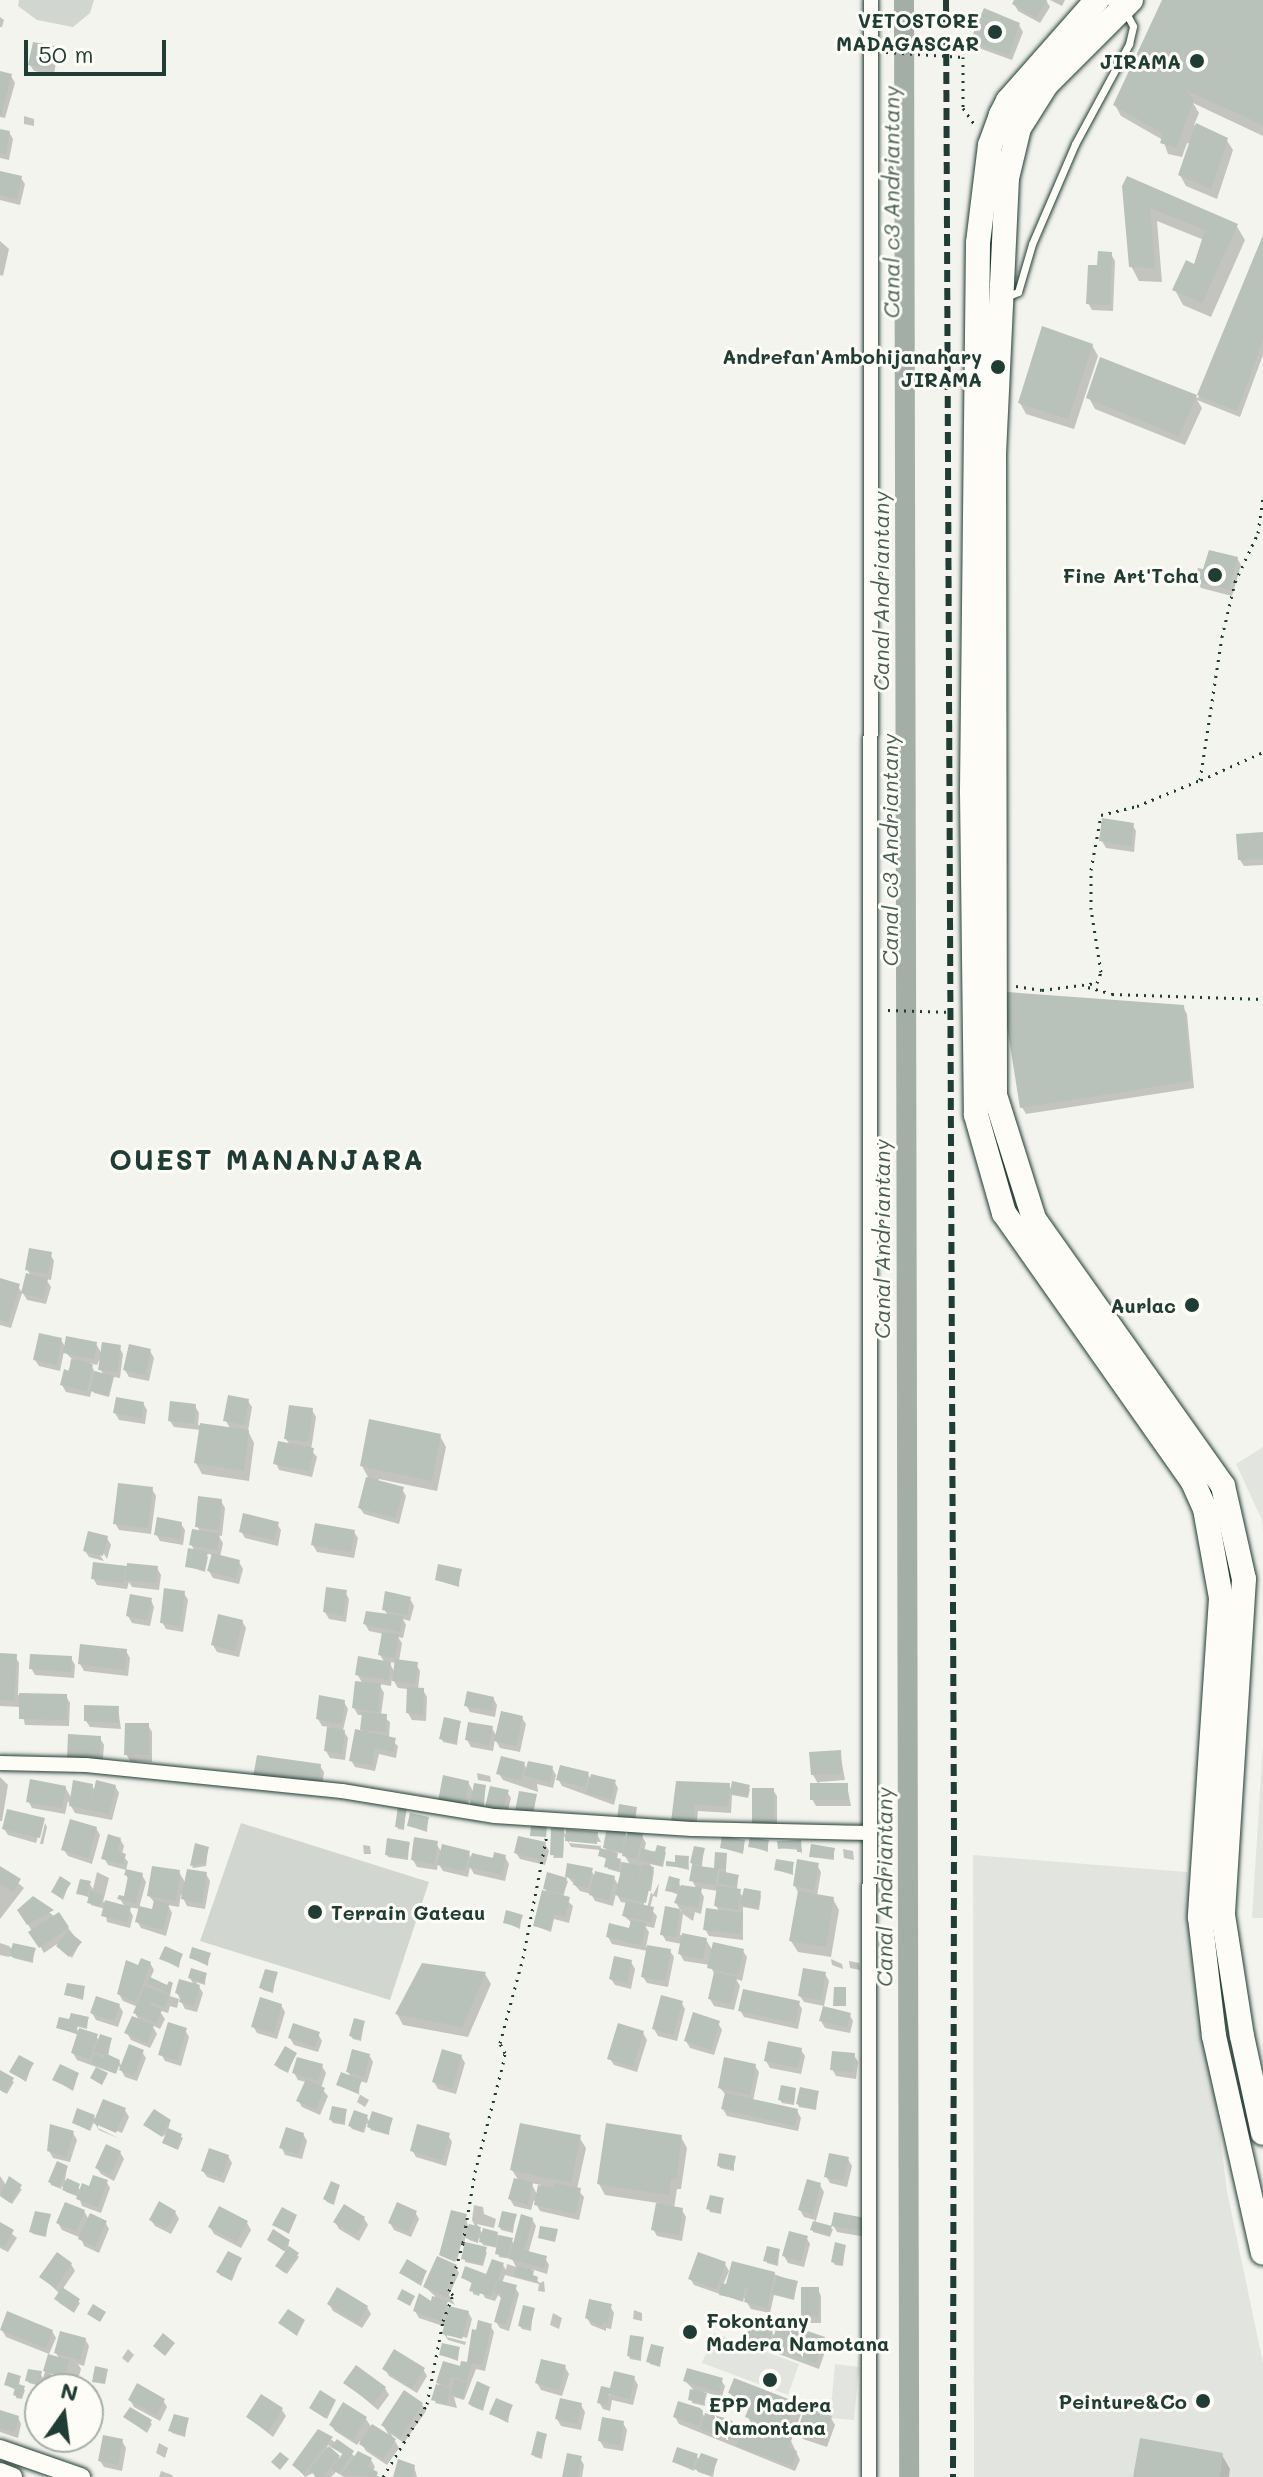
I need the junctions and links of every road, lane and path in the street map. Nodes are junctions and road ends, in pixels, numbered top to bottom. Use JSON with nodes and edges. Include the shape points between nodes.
{"nodes":[{"id":1,"x":871,"y":0,"type":"edge"},
{"id":2,"x":1097,"y":0,"type":"edge"},
{"id":3,"x":1121,"y":3,"type":"edge"},
{"id":4,"x":871,"y":50,"type":"junction"},
{"id":5,"x":976,"y":126,"type":"dead end"},
{"id":6,"x":975,"y":299,"type":"junction"},
{"id":7,"x":1001,"y":299,"type":"junction"},
{"id":8,"x":1263,"y":498,"type":"edge"},
{"id":9,"x":1263,"y":752,"type":"edge"},
{"id":10,"x":1200,"y":780,"type":"junction"},
{"id":11,"x":994,"y":983,"type":"junction"},
{"id":12,"x":1085,"y":986,"type":"junction"},
{"id":13,"x":1263,"y":999,"type":"edge"},
{"id":14,"x":975,"y":1009,"type":"junction"},
{"id":15,"x":886,"y":1010,"type":"dead end"},
{"id":16,"x":0,"y":1763,"type":"edge"},
{"id":17,"x":548,"y":1819,"type":"junction"},
{"id":18,"x":870,"y":1833,"type":"junction"},
{"id":19,"x":1263,"y":2133,"type":"edge"},
{"id":20,"x":1263,"y":2253,"type":"edge"},
{"id":21,"x":0,"y":2449,"type":"edge"},
{"id":22,"x":0,"y":2472,"type":"edge"},
{"id":23,"x":13,"y":2477,"type":"edge"},
{"id":24,"x":81,"y":2477,"type":"edge"},
{"id":25,"x":383,"y":2477,"type":"edge"},
{"id":26,"x":869,"y":2477,"type":"edge"}],
"edges":[{"from":1,"to":4,"type":"street"},
{"from":2,"to":6,"type":"main road","via":[[1008,101],[997,124],[990,145]]},
{"from":3,"to":7,"type":"main road","via":[[1046,85],[1019,128],[1007,178]]},
{"from":3,"to":7,"type":"lane","via":[[1133,26],[1129,44],[1075,144],[1032,244],[1018,292]]},
{"from":4,"to":5,"type":"path","via":[[963,57],[963,108]]},
{"from":4,"to":18,"type":"street"},
{"from":6,"to":7,"type":"lane"},
{"from":6,"to":14,"type":"main road"},
{"from":7,"to":11,"type":"main road","via":[[993,482]]},
{"from":8,"to":10,"type":"path","via":[[1258,533],[1235,582],[1222,637]]},
{"from":9,"to":10,"type":"path"},
{"from":10,"to":12,"type":"path","via":[[1101,815],[1091,870],[1101,972],[1097,983]]},
{"from":11,"to":12,"type":"path","via":[[1042,990]]},
{"from":11,"to":19,"type":"main road","via":[[995,1095],[1028,1207],[1223,1486],[1244,1579],[1223,1915]]},
{"from":12,"to":13,"type":"path","via":[[1112,994]]},
{"from":14,"to":15,"type":"path"},
{"from":14,"to":20,"type":"main road","via":[[976,1115],[1004,1213],[1193,1482],[1205,1509],[1221,1598],[1200,1917],[1214,2036]]},
{"from":16,"to":17,"type":"street","via":[[160,1772]]},
{"from":17,"to":18,"type":"street","via":[[730,1831]]},
{"from":17,"to":25,"type":"path","via":[[546,1856],[500,2043],[503,2064],[427,2404]]},
{"from":18,"to":26,"type":"street"},
{"from":21,"to":24,"type":"street"},
{"from":22,"to":23,"type":"street"}]}
